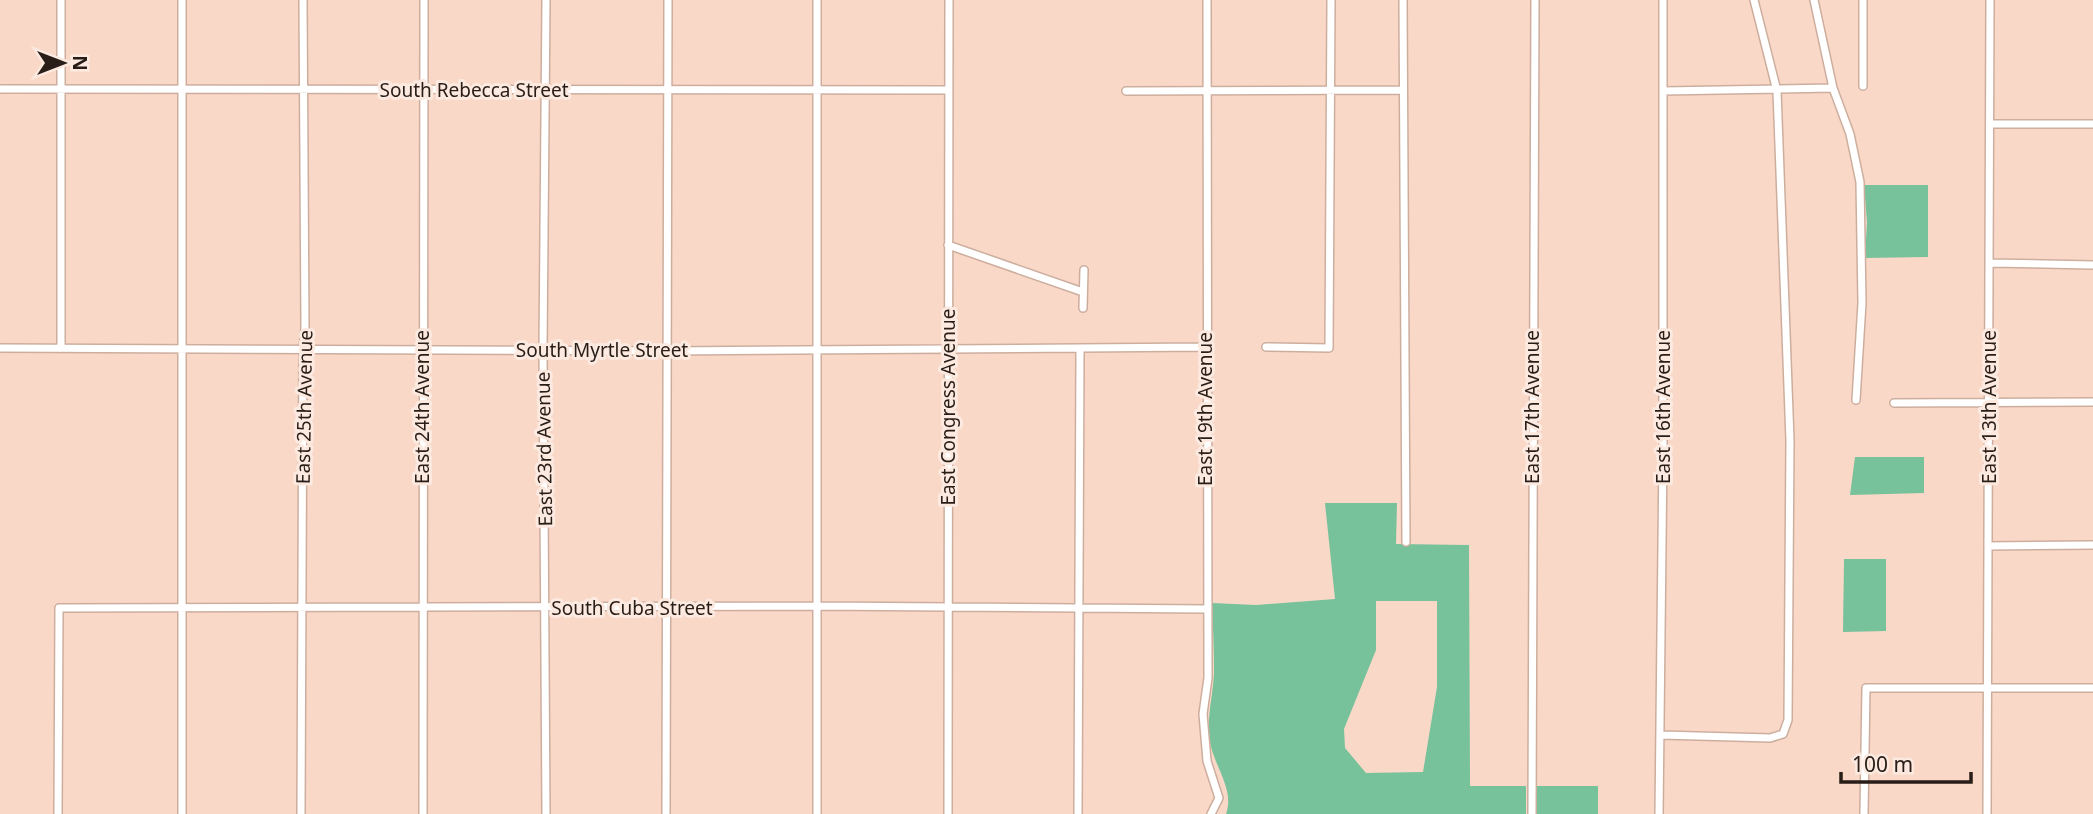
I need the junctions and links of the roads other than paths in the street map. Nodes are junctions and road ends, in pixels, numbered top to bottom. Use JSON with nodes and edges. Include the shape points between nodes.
{"nodes":[{"id":1,"x":61,"y":0,"type":"edge"},
{"id":2,"x":182,"y":0,"type":"edge"},
{"id":3,"x":303,"y":0,"type":"edge"},
{"id":4,"x":424,"y":0,"type":"edge"},
{"id":5,"x":546,"y":0,"type":"edge"},
{"id":6,"x":668,"y":0,"type":"edge"},
{"id":7,"x":817,"y":0,"type":"edge"},
{"id":8,"x":949,"y":0,"type":"edge"},
{"id":9,"x":1207,"y":0,"type":"edge"},
{"id":10,"x":1331,"y":0,"type":"edge"},
{"id":11,"x":1403,"y":0,"type":"edge"},
{"id":12,"x":1535,"y":0,"type":"edge"},
{"id":13,"x":1663,"y":0,"type":"edge"},
{"id":14,"x":1754,"y":0,"type":"edge"},
{"id":15,"x":1814,"y":0,"type":"edge"},
{"id":16,"x":1863,"y":0,"type":"edge"},
{"id":17,"x":1990,"y":0,"type":"edge"},
{"id":18,"x":1863,"y":86,"type":"dead end"},
{"id":19,"x":1833,"y":88,"type":"junction"},
{"id":20,"x":0,"y":89,"type":"edge"},
{"id":21,"x":61,"y":89,"type":"junction"},
{"id":22,"x":545,"y":89,"type":"junction"},
{"id":23,"x":182,"y":90,"type":"junction"},
{"id":24,"x":303,"y":90,"type":"junction"},
{"id":25,"x":424,"y":90,"type":"junction"},
{"id":26,"x":668,"y":90,"type":"junction"},
{"id":27,"x":817,"y":90,"type":"junction"},
{"id":28,"x":949,"y":90,"type":"junction"},
{"id":29,"x":1331,"y":90,"type":"junction"},
{"id":30,"x":1402,"y":90,"type":"junction"},
{"id":31,"x":1126,"y":91,"type":"dead end"},
{"id":32,"x":1208,"y":91,"type":"junction"},
{"id":33,"x":1662,"y":91,"type":"junction"},
{"id":34,"x":1777,"y":91,"type":"junction"},
{"id":35,"x":1991,"y":124,"type":"junction"},
{"id":36,"x":2093,"y":124,"type":"edge"},
{"id":37,"x":947,"y":245,"type":"junction"},
{"id":38,"x":1989,"y":263,"type":"junction"},
{"id":39,"x":2093,"y":265,"type":"edge"},
{"id":40,"x":1084,"y":270,"type":"dead end"},
{"id":41,"x":1083,"y":292,"type":"junction"},
{"id":42,"x":1083,"y":307,"type":"dead end"},
{"id":43,"x":61,"y":347,"type":"junction"},
{"id":44,"x":1205,"y":347,"type":"junction"},
{"id":45,"x":1266,"y":347,"type":"dead end"},
{"id":46,"x":0,"y":348,"type":"edge"},
{"id":47,"x":817,"y":348,"type":"junction"},
{"id":48,"x":948,"y":348,"type":"junction"},
{"id":49,"x":182,"y":349,"type":"junction"},
{"id":50,"x":543,"y":349,"type":"junction"},
{"id":51,"x":1080,"y":349,"type":"junction"},
{"id":52,"x":303,"y":350,"type":"junction"},
{"id":53,"x":422,"y":350,"type":"junction"},
{"id":54,"x":666,"y":351,"type":"junction"},
{"id":55,"x":1856,"y":400,"type":"dead end"},
{"id":56,"x":2093,"y":402,"type":"edge"},
{"id":57,"x":1894,"y":403,"type":"dead end"},
{"id":58,"x":1989,"y":403,"type":"junction"},
{"id":59,"x":1406,"y":542,"type":"dead end"},
{"id":60,"x":2093,"y":545,"type":"edge"},
{"id":61,"x":1988,"y":546,"type":"junction"},
{"id":62,"x":817,"y":606,"type":"junction"},
{"id":63,"x":181,"y":608,"type":"junction"},
{"id":64,"x":302,"y":608,"type":"junction"},
{"id":65,"x":424,"y":608,"type":"junction"},
{"id":66,"x":948,"y":608,"type":"junction"},
{"id":67,"x":1077,"y":608,"type":"junction"},
{"id":68,"x":545,"y":609,"type":"junction"},
{"id":69,"x":667,"y":609,"type":"junction"},
{"id":70,"x":1206,"y":609,"type":"junction"},
{"id":71,"x":1987,"y":687,"type":"junction"},
{"id":72,"x":2093,"y":688,"type":"edge"},
{"id":73,"x":1661,"y":736,"type":"junction"},
{"id":74,"x":58,"y":814,"type":"edge"},
{"id":75,"x":182,"y":814,"type":"edge"},
{"id":76,"x":301,"y":814,"type":"edge"},
{"id":77,"x":422,"y":814,"type":"edge"},
{"id":78,"x":546,"y":814,"type":"edge"},
{"id":79,"x":666,"y":814,"type":"edge"},
{"id":80,"x":817,"y":814,"type":"edge"},
{"id":81,"x":948,"y":814,"type":"edge"},
{"id":82,"x":1078,"y":814,"type":"edge"},
{"id":83,"x":1211,"y":814,"type":"edge"},
{"id":84,"x":1532,"y":814,"type":"edge"},
{"id":85,"x":1659,"y":814,"type":"edge"},
{"id":86,"x":1864,"y":814,"type":"edge"},
{"id":87,"x":1987,"y":814,"type":"edge"}],
"edges":[{"from":1,"to":21,"type":"street"},
{"from":2,"to":23,"type":"street"},
{"from":3,"to":24,"type":"street","name":"East 25th Avenue"},
{"from":4,"to":25,"type":"street","name":"East 24th Avenue"},
{"from":5,"to":22,"type":"street","name":"East 23rd Avenue"},
{"from":6,"to":26,"type":"street"},
{"from":7,"to":27,"type":"street"},
{"from":8,"to":28,"type":"street","name":"East Congress Avenue"},
{"from":9,"to":32,"type":"street","name":"East 19th Avenue"},
{"from":10,"to":29,"type":"street"},
{"from":11,"to":30,"type":"street"},
{"from":12,"to":84,"type":"street","name":"East 17th Avenue"},
{"from":13,"to":33,"type":"street","name":"East 16th Avenue"},
{"from":14,"to":34,"type":"street"},
{"from":15,"to":19,"type":"street"},
{"from":16,"to":18,"type":"street"},
{"from":17,"to":35,"type":"street","name":"East 13th Avenue"},
{"from":19,"to":34,"type":"street"},
{"from":19,"to":55,"type":"street","via":[[1850,134],[1860,182],[1862,303]]},
{"from":20,"to":21,"type":"street","name":"South Rebecca Street"},
{"from":21,"to":23,"type":"street","name":"South Rebecca Street"},
{"from":21,"to":43,"type":"street"},
{"from":22,"to":25,"type":"street","name":"South Rebecca Street"},
{"from":22,"to":26,"type":"street","name":"South Rebecca Street"},
{"from":22,"to":50,"type":"street","name":"East 23rd Avenue"},
{"from":23,"to":24,"type":"street","name":"South Rebecca Street"},
{"from":23,"to":49,"type":"street"},
{"from":24,"to":25,"type":"street","name":"South Rebecca Street"},
{"from":24,"to":52,"type":"street","name":"East 25th Avenue"},
{"from":25,"to":53,"type":"street","name":"East 24th Avenue"},
{"from":26,"to":27,"type":"street","name":"South Rebecca Street"},
{"from":26,"to":54,"type":"street"},
{"from":27,"to":28,"type":"street","name":"South Rebecca Street"},
{"from":27,"to":47,"type":"street"},
{"from":28,"to":37,"type":"street","name":"East Congress Avenue"},
{"from":29,"to":30,"type":"street"},
{"from":29,"to":32,"type":"street"},
{"from":29,"to":45,"type":"street","via":[[1329,348]]},
{"from":30,"to":59,"type":"street"},
{"from":31,"to":32,"type":"street"},
{"from":32,"to":44,"type":"street","name":"East 19th Avenue"},
{"from":33,"to":34,"type":"street"},
{"from":33,"to":73,"type":"street","name":"East 16th Avenue"},
{"from":34,"to":73,"type":"street","via":[[1790,440],[1788,720],[1783,734],[1770,738]]},
{"from":35,"to":36,"type":"street"},
{"from":35,"to":38,"type":"street","name":"East 13th Avenue"},
{"from":37,"to":41,"type":"street"},
{"from":37,"to":48,"type":"street","name":"East Congress Avenue"},
{"from":38,"to":39,"type":"street"},
{"from":38,"to":58,"type":"street","name":"East 13th Avenue"},
{"from":40,"to":41,"type":"street"},
{"from":41,"to":42,"type":"street"},
{"from":43,"to":46,"type":"street","name":"South Myrtle Street"},
{"from":43,"to":49,"type":"street","name":"South Myrtle Street"},
{"from":44,"to":51,"type":"street","name":"South Myrtle Street"},
{"from":44,"to":70,"type":"street","name":"East 19th Avenue"},
{"from":47,"to":48,"type":"street","name":"South Myrtle Street"},
{"from":47,"to":54,"type":"street","name":"South Myrtle Street"},
{"from":47,"to":62,"type":"street"},
{"from":48,"to":51,"type":"street","name":"South Myrtle Street"},
{"from":48,"to":66,"type":"street","name":"East Congress Avenue"},
{"from":49,"to":52,"type":"street","name":"South Myrtle Street"},
{"from":49,"to":63,"type":"street"},
{"from":50,"to":53,"type":"street","name":"South Myrtle Street"},
{"from":50,"to":54,"type":"street","name":"South Myrtle Street"},
{"from":50,"to":68,"type":"street","name":"East 23rd Avenue"},
{"from":51,"to":67,"type":"street"},
{"from":52,"to":53,"type":"street","name":"South Myrtle Street"},
{"from":52,"to":64,"type":"street","name":"East 25th Avenue"},
{"from":53,"to":65,"type":"street","name":"East 24th Avenue"},
{"from":54,"to":69,"type":"street"},
{"from":56,"to":58,"type":"street"},
{"from":57,"to":58,"type":"street"},
{"from":58,"to":61,"type":"street","name":"East 13th Avenue"},
{"from":60,"to":61,"type":"street"},
{"from":61,"to":71,"type":"street","name":"East 13th Avenue"},
{"from":62,"to":66,"type":"street","name":"South Cuba Street"},
{"from":62,"to":69,"type":"street","name":"South Cuba Street"},
{"from":62,"to":80,"type":"street"},
{"from":63,"to":64,"type":"street","name":"South Cuba Street"},
{"from":63,"to":74,"type":"street","name":"South Cuba Street","via":[[59,608]]},
{"from":63,"to":75,"type":"street"},
{"from":64,"to":65,"type":"street","name":"South Cuba Street"},
{"from":64,"to":76,"type":"street","name":"East 25th Avenue"},
{"from":65,"to":68,"type":"street","name":"South Cuba Street"},
{"from":65,"to":77,"type":"street","name":"East 24th Avenue"},
{"from":66,"to":67,"type":"street","name":"South Cuba Street"},
{"from":66,"to":81,"type":"street","name":"East Congress Avenue"},
{"from":67,"to":70,"type":"street","name":"South Cuba Street"},
{"from":67,"to":82,"type":"street"},
{"from":68,"to":69,"type":"street","name":"South Cuba Street"},
{"from":68,"to":78,"type":"street","name":"East 23rd Avenue"},
{"from":69,"to":79,"type":"street"},
{"from":70,"to":83,"type":"street","name":"East 19th Avenue","via":[[1208,678],[1203,714],[1207,761],[1219,798]]},
{"from":71,"to":72,"type":"street"},
{"from":71,"to":86,"type":"street","via":[[1866,688]]},
{"from":71,"to":87,"type":"street","name":"East 13th Avenue"},
{"from":73,"to":85,"type":"street","name":"East 16th Avenue"}]}
